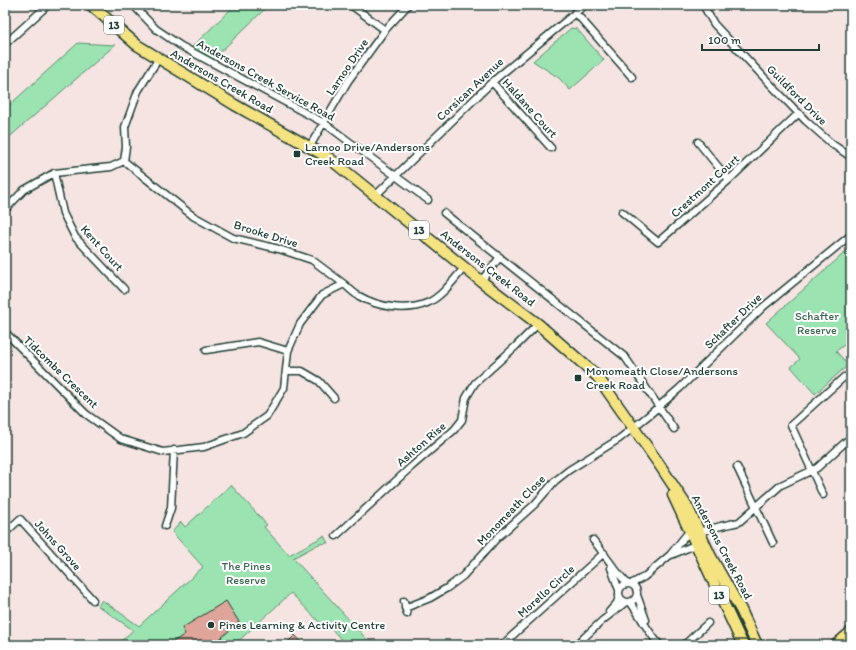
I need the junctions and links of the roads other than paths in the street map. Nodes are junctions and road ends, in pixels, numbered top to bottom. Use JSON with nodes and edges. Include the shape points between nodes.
{"nodes":[{"id":1,"x":48,"y":5,"type":"edge"},
{"id":2,"x":91,"y":5,"type":"edge"},
{"id":3,"x":134,"y":5,"type":"edge"},
{"id":4,"x":351,"y":5,"type":"edge"},
{"id":5,"x":408,"y":5,"type":"edge"},
{"id":6,"x":585,"y":5,"type":"edge"},
{"id":7,"x":703,"y":5,"type":"edge"},
{"id":8,"x":575,"y":12,"type":"junction"},
{"id":9,"x":385,"y":30,"type":"junction"},
{"id":10,"x":5,"y":44,"type":"edge"},
{"id":11,"x":159,"y":58,"type":"junction"},
{"id":12,"x":632,"y":77,"type":"dead end"},
{"id":13,"x":492,"y":82,"type":"junction"},
{"id":14,"x":799,"y":113,"type":"junction"},
{"id":15,"x":324,"y":123,"type":"junction"},
{"id":16,"x":698,"y":142,"type":"dead end"},
{"id":17,"x":310,"y":146,"type":"junction"},
{"id":18,"x":551,"y":148,"type":"dead end"},
{"id":19,"x":851,"y":157,"type":"edge"},
{"id":20,"x":124,"y":161,"type":"junction"},
{"id":21,"x":54,"y":174,"type":"junction"},
{"id":22,"x":395,"y":175,"type":"junction"},
{"id":23,"x":729,"y":180,"type":"junction"},
{"id":24,"x":376,"y":195,"type":"junction"},
{"id":25,"x":428,"y":200,"type":"dead end"},
{"id":26,"x":5,"y":210,"type":"edge"},
{"id":27,"x":622,"y":212,"type":"dead end"},
{"id":28,"x":444,"y":213,"type":"dead end"},
{"id":29,"x":851,"y":235,"type":"edge"},
{"id":30,"x":500,"y":257,"type":"junction"},
{"id":31,"x":465,"y":267,"type":"junction"},
{"id":32,"x":481,"y":281,"type":"junction"},
{"id":33,"x":344,"y":284,"type":"junction"},
{"id":34,"x":124,"y":289,"type":"dead end"},
{"id":35,"x":538,"y":324,"type":"junction"},
{"id":36,"x":7,"y":337,"type":"edge"},
{"id":37,"x":206,"y":350,"type":"dead end"},
{"id":38,"x":288,"y":351,"type":"junction"},
{"id":39,"x":286,"y":371,"type":"junction"},
{"id":40,"x":844,"y":377,"type":"dead end"},
{"id":41,"x":334,"y":398,"type":"dead end"},
{"id":42,"x":658,"y":407,"type":"junction"},
{"id":43,"x":634,"y":428,"type":"junction"},
{"id":44,"x":674,"y":429,"type":"dead end"},
{"id":45,"x":851,"y":438,"type":"edge"},
{"id":46,"x":174,"y":450,"type":"junction"},
{"id":47,"x":738,"y":467,"type":"dead end"},
{"id":48,"x":812,"y":470,"type":"junction"},
{"id":49,"x":823,"y":495,"type":"dead end"},
{"id":50,"x":756,"y":507,"type":"junction"},
{"id":51,"x":165,"y":526,"type":"dead end"},
{"id":52,"x":5,"y":533,"type":"edge"},
{"id":53,"x":697,"y":535,"type":"junction"},
{"id":54,"x":336,"y":536,"type":"dead end"},
{"id":55,"x":593,"y":540,"type":"dead end"},
{"id":56,"x":773,"y":543,"type":"dead end"},
{"id":57,"x":604,"y":553,"type":"junction"},
{"id":58,"x":670,"y":556,"type":"junction"},
{"id":59,"x":610,"y":562,"type":"junction"},
{"id":60,"x":644,"y":577,"type":"junction"},
{"id":61,"x":629,"y":584,"type":"junction"},
{"id":62,"x":637,"y":592,"type":"junction"},
{"id":63,"x":619,"y":593,"type":"junction"},
{"id":64,"x":94,"y":600,"type":"dead end"},
{"id":65,"x":628,"y":602,"type":"junction"},
{"id":66,"x":405,"y":607,"type":"dead end"},
{"id":67,"x":603,"y":620,"type":"junction"},
{"id":68,"x":708,"y":623,"type":"dead end"},
{"id":69,"x":649,"y":630,"type":"junction"},
{"id":70,"x":851,"y":632,"type":"edge"},
{"id":71,"x":502,"y":645,"type":"edge"},
{"id":72,"x":576,"y":645,"type":"edge"},
{"id":73,"x":660,"y":645,"type":"edge"},
{"id":74,"x":684,"y":645,"type":"edge"},
{"id":75,"x":743,"y":645,"type":"edge"},
{"id":76,"x":757,"y":645,"type":"edge"},
{"id":77,"x":836,"y":645,"type":"edge"}],
"edges":[{"from":1,"to":10,"type":"street"},
{"from":2,"to":11,"type":"main road","name":"Andersons Creek Road","number":"13","via":[[137,46]]},
{"from":3,"to":15,"type":"street","name":"Andersons Creek Service Road","via":[[156,30],[181,46]]},
{"from":4,"to":9,"type":"street"},
{"from":5,"to":9,"type":"street","name":"Larnoo Drive"},
{"from":6,"to":8,"type":"street","name":"Corsican Avenue"},
{"from":7,"to":14,"type":"street","name":"Guildford Drive","via":[[714,24]]},
{"from":8,"to":12,"type":"street"},
{"from":8,"to":13,"type":"street","name":"Corsican Avenue"},
{"from":9,"to":15,"type":"street","name":"Larnoo Drive","via":[[348,81]]},
{"from":11,"to":17,"type":"main road","name":"Andersons Creek Road","number":"13"},
{"from":11,"to":20,"type":"street","via":[[138,91],[125,127]]},
{"from":13,"to":18,"type":"street","name":"Haldane Court"},
{"from":13,"to":22,"type":"street","name":"Corsican Avenue"},
{"from":14,"to":19,"type":"street","name":"Guildford Drive","via":[[832,144]]},
{"from":14,"to":23,"type":"street","name":"Crestmont Court"},
{"from":15,"to":17,"type":"street","name":"Larnoo Drive"},
{"from":15,"to":22,"type":"street","name":"Andersons Creek Service Road"},
{"from":16,"to":23,"type":"street"},
{"from":17,"to":24,"type":"main road","name":"Andersons Creek Road","number":"13"},
{"from":20,"to":21,"type":"street","via":[[111,167]]},
{"from":20,"to":33,"type":"street","name":"Brooke Drive","via":[[200,220],[233,238],[312,260]]},
{"from":21,"to":26,"type":"street","via":[[24,190]]},
{"from":21,"to":34,"type":"street","name":"Kent Court","via":[[63,213],[75,237]]},
{"from":22,"to":24,"type":"street","name":"Corsican Avenue"},
{"from":22,"to":25,"type":"street","name":"Andersons Creek Service Road"},
{"from":23,"to":27,"type":"street","name":"Crestmont Court","via":[[658,242]]},
{"from":24,"to":31,"type":"main road","name":"Andersons Creek Road","number":"13"},
{"from":28,"to":30,"type":"street"},
{"from":29,"to":42,"type":"street","name":"Schafter Drive","via":[[763,307]]},
{"from":30,"to":32,"type":"street"},
{"from":30,"to":42,"type":"street","via":[[625,357]]},
{"from":31,"to":32,"type":"main road","name":"Andersons Creek Road","number":"13"},
{"from":31,"to":33,"type":"street","via":[[444,291],[428,303],[408,308],[381,305],[358,296]]},
{"from":32,"to":35,"type":"main road","name":"Andersons Creek Road","number":"13"},
{"from":33,"to":38,"type":"street","name":"Tidcombe Crescent","via":[[322,295],[300,324]]},
{"from":35,"to":43,"type":"main road","name":"Andersons Creek Road","number":"13","via":[[597,376]]},
{"from":35,"to":54,"type":"street","name":"Ashton Rise","via":[[475,383],[466,398],[462,420],[454,430]]},
{"from":36,"to":46,"type":"street","name":"Tidcombe Crescent","via":[[86,414],[121,439],[163,452]]},
{"from":37,"to":38,"type":"street","via":[[258,342]]},
{"from":38,"to":39,"type":"street","name":"Tidcombe Crescent"},
{"from":39,"to":41,"type":"street","via":[[302,372],[319,381]]},
{"from":39,"to":46,"type":"street","name":"Tidcombe Crescent","via":[[284,388],[267,416],[243,432],[204,447]]},
{"from":40,"to":48,"type":"street","via":[[791,425]]},
{"from":42,"to":43,"type":"street","name":"Schafter Drive"},
{"from":42,"to":44,"type":"street"},
{"from":43,"to":53,"type":"main road","name":"Andersons Creek Road","number":"13","via":[[688,508]]},
{"from":43,"to":66,"type":"street","name":"Monomeath Close","via":[[555,481],[535,504],[497,538],[463,576],[430,598]]},
{"from":45,"to":48,"type":"street"},
{"from":46,"to":51,"type":"street","via":[[171,508]]},
{"from":47,"to":50,"type":"street"},
{"from":48,"to":49,"type":"street"},
{"from":48,"to":50,"type":"street","via":[[781,485]]},
{"from":50,"to":53,"type":"street","via":[[739,522]]},
{"from":50,"to":56,"type":"street"},
{"from":52,"to":64,"type":"street","name":"Johns Grove","via":[[20,519]]},
{"from":53,"to":58,"type":"street"},
{"from":53,"to":58,"type":"street","via":[[685,548]]},
{"from":53,"to":75,"type":"main road","name":"Andersons Creek Road","number":"13"},
{"from":53,"to":76,"type":"main road","name":"Andersons Creek Road","number":"13","via":[[741,610]]},
{"from":55,"to":57,"type":"street"},
{"from":57,"to":59,"type":"street"},
{"from":57,"to":71,"type":"street","name":"Morello Circle"},
{"from":58,"to":60,"type":"street"},
{"from":59,"to":61,"type":"street"},
{"from":59,"to":63,"type":"street"},
{"from":60,"to":61,"type":"street"},
{"from":60,"to":62,"type":"street"},
{"from":61,"to":62,"type":"street"},
{"from":61,"to":63,"type":"street","via":[[622,585]]},
{"from":62,"to":65,"type":"street","via":[[634,599]]},
{"from":62,"to":69,"type":"street"},
{"from":63,"to":65,"type":"street","via":[[622,600]]},
{"from":63,"to":67,"type":"street","via":[[617,603]]},
{"from":65,"to":67,"type":"street"},
{"from":65,"to":69,"type":"street","via":[[639,613]]},
{"from":67,"to":72,"type":"street"},
{"from":68,"to":74,"type":"street"},
{"from":69,"to":73,"type":"street"},
{"from":70,"to":77,"type":"main road"}]}
